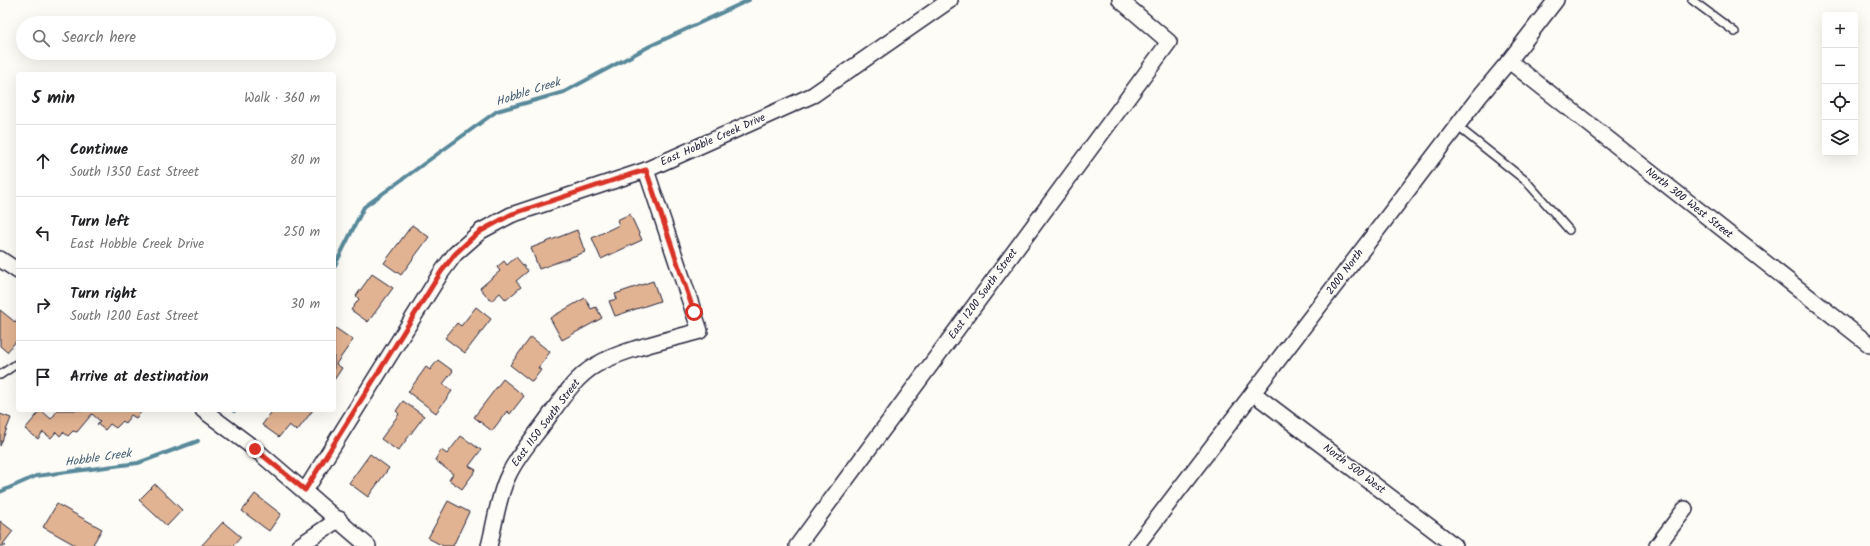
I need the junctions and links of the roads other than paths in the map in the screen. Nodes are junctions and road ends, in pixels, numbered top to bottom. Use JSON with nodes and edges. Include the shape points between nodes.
{"nodes":[{"id":1,"x":950,"y":0,"type":"edge"},
{"id":2,"x":1120,"y":0,"type":"edge"},
{"id":3,"x":1556,"y":0,"type":"edge"},
{"id":4,"x":1692,"y":0,"type":"edge"},
{"id":5,"x":1735,"y":32,"type":"dead end"},
{"id":6,"x":1509,"y":61,"type":"junction"},
{"id":7,"x":1457,"y":126,"type":"junction"},
{"id":8,"x":646,"y":170,"type":"junction"},
{"id":9,"x":1569,"y":230,"type":"dead end"},
{"id":10,"x":0,"y":259,"type":"edge"},
{"id":11,"x":16,"y":270,"type":"edge"},
{"id":12,"x":1870,"y":345,"type":"edge"},
{"id":13,"x":16,"y":364,"type":"edge"},
{"id":14,"x":0,"y":375,"type":"edge"},
{"id":15,"x":1253,"y":393,"type":"junction"},
{"id":16,"x":207,"y":412,"type":"edge"},
{"id":17,"x":305,"y":490,"type":"junction"},
{"id":18,"x":1685,"y":509,"type":"dead end"},
{"id":19,"x":339,"y":519,"type":"junction"},
{"id":20,"x":299,"y":546,"type":"edge"},
{"id":21,"x":368,"y":546,"type":"edge"},
{"id":22,"x":489,"y":546,"type":"edge"},
{"id":23,"x":797,"y":546,"type":"edge"},
{"id":24,"x":1136,"y":546,"type":"edge"},
{"id":25,"x":1455,"y":546,"type":"edge"},
{"id":26,"x":1657,"y":546,"type":"edge"}],
"edges":[{"from":1,"to":8,"type":"street","name":"East Hobble Creek Drive","via":[[813,95]]},
{"from":2,"to":23,"type":"street","name":"East 1200 South Street","via":[[1169,42]]},
{"from":3,"to":6,"type":"street","name":"2000 North"},
{"from":4,"to":5,"type":"lane"},
{"from":6,"to":7,"type":"street","name":"2000 North"},
{"from":6,"to":12,"type":"street","name":"North 300 West Street"},
{"from":7,"to":9,"type":"lane","via":[[1526,181]]},
{"from":7,"to":15,"type":"street","name":"2000 North"},
{"from":8,"to":17,"type":"street","name":"East Hobble Creek Drive","via":[[512,214],[481,231],[455,254],[441,272]]},
{"from":8,"to":22,"type":"street","name":"East 1150 South Street","via":[[700,332],[614,356],[595,365],[577,380],[508,476],[500,496]]},
{"from":10,"to":11,"type":"street"},
{"from":13,"to":14,"type":"lane"},
{"from":15,"to":24,"type":"street","name":"2000 North"},
{"from":15,"to":25,"type":"street","name":"North 500 West"},
{"from":16,"to":17,"type":"street"},
{"from":17,"to":19,"type":"street"},
{"from":18,"to":26,"type":"street"},
{"from":19,"to":20,"type":"street"},
{"from":19,"to":21,"type":"street"}]}
